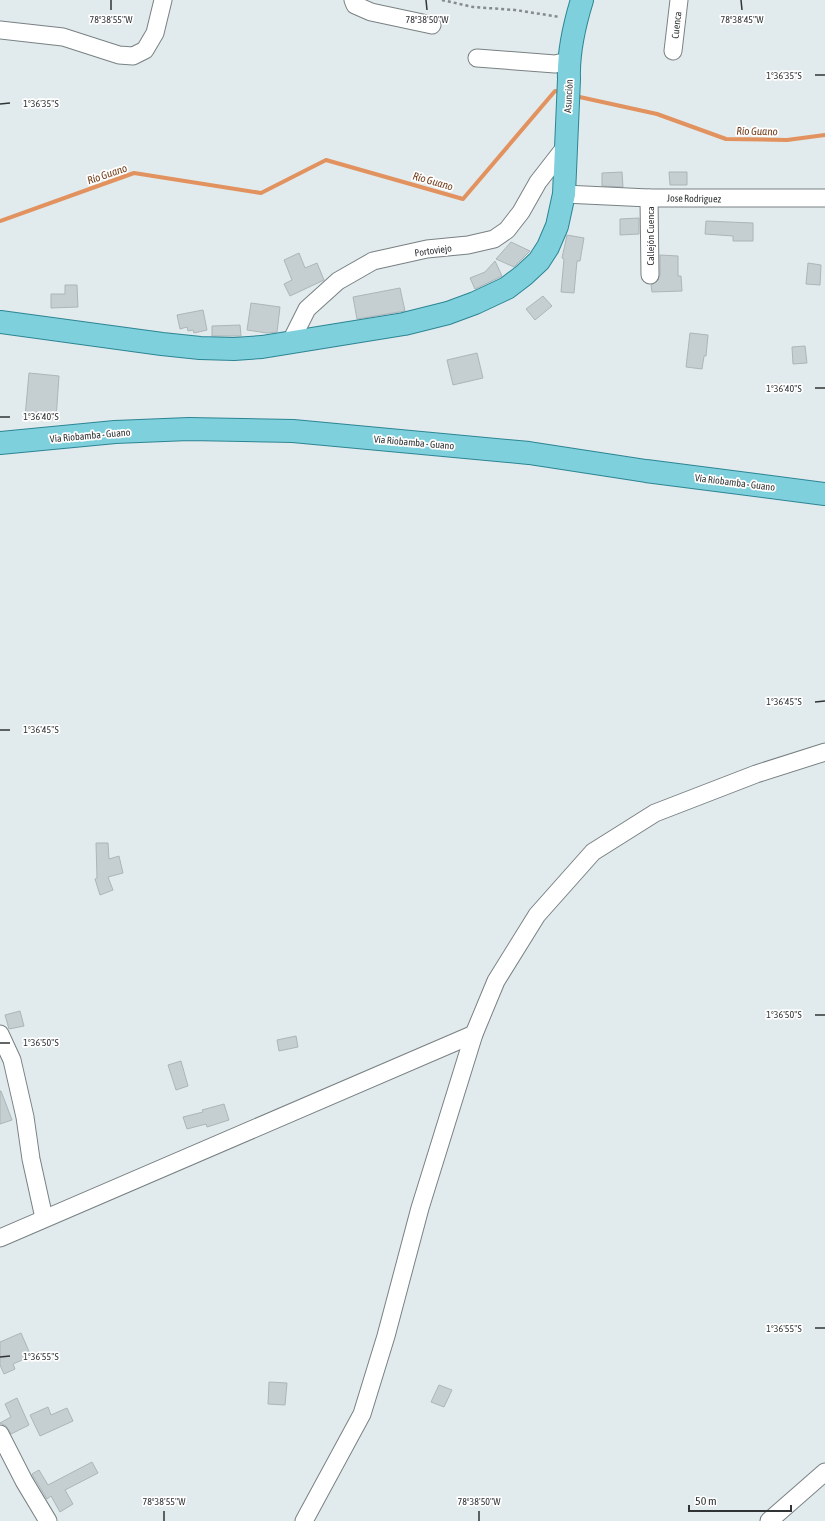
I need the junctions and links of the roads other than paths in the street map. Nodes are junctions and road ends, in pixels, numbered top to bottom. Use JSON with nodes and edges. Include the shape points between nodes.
{"nodes":[{"id":1,"x":163,"y":0,"type":"edge"},
{"id":2,"x":354,"y":0,"type":"edge"},
{"id":3,"x":679,"y":0,"type":"edge"},
{"id":4,"x":579,"y":9,"type":"edge"},
{"id":5,"x":432,"y":25,"type":"dead end"},
{"id":6,"x":0,"y":30,"type":"edge"},
{"id":7,"x":673,"y":51,"type":"dead end"},
{"id":8,"x":477,"y":58,"type":"dead end"},
{"id":9,"x":569,"y":70,"type":"junction"},
{"id":10,"x":566,"y":146,"type":"junction"},
{"id":11,"x":564,"y":194,"type":"junction"},
{"id":12,"x":649,"y":198,"type":"junction"},
{"id":13,"x":825,"y":198,"type":"edge"},
{"id":14,"x":650,"y":275,"type":"dead end"},
{"id":15,"x":0,"y":322,"type":"edge"},
{"id":16,"x":290,"y":343,"type":"junction"},
{"id":17,"x":0,"y":443,"type":"edge"},
{"id":18,"x":825,"y":494,"type":"edge"},
{"id":19,"x":825,"y":752,"type":"edge"},
{"id":20,"x":0,"y":1034,"type":"edge"},
{"id":21,"x":474,"y":1034,"type":"junction"},
{"id":22,"x":44,"y":1218,"type":"junction"},
{"id":23,"x":0,"y":1238,"type":"edge"},
{"id":24,"x":0,"y":1434,"type":"edge"},
{"id":25,"x":825,"y":1472,"type":"edge"},
{"id":26,"x":48,"y":1521,"type":"edge"},
{"id":27,"x":304,"y":1521,"type":"edge"},
{"id":28,"x":769,"y":1521,"type":"edge"}],
"edges":[{"from":1,"to":6,"type":"street","via":[[155,33],[145,50],[133,56],[119,55],[63,37]]},
{"from":2,"to":5,"type":"street","via":[[355,5],[371,12]]},
{"from":3,"to":7,"type":"street","name":"Cuenca"},
{"from":4,"to":9,"type":"main road","name":"Asunción"},
{"from":8,"to":9,"type":"street","via":[[554,64]]},
{"from":9,"to":10,"type":"main road","name":"Asunción"},
{"from":10,"to":11,"type":"main road","name":"Asunción"},
{"from":10,"to":16,"type":"street","name":"Portoviejo","via":[[538,182],[507,230],[494,239],[427,249],[373,261],[338,281],[307,309]]},
{"from":11,"to":12,"type":"street","name":"Jose Rodriguez"},
{"from":11,"to":16,"type":"main road","via":[[557,226],[548,248],[539,261],[507,288],[448,313],[404,324]]},
{"from":12,"to":13,"type":"street","name":"Jose Rodriguez"},
{"from":12,"to":14,"type":"street","name":"Callejón Cuenca"},
{"from":15,"to":16,"type":"main road","via":[[200,348],[262,348]]},
{"from":17,"to":18,"type":"main road","name":"Vía Riobamba - Guano","via":[[115,432],[189,429],[293,431],[529,453]]},
{"from":19,"to":21,"type":"street","via":[[756,774],[655,813],[593,852],[537,915],[496,981]]},
{"from":20,"to":22,"type":"street","via":[[12,1060]]},
{"from":21,"to":22,"type":"street"},
{"from":21,"to":27,"type":"street","via":[[420,1208],[362,1414]]},
{"from":22,"to":23,"type":"street"},
{"from":24,"to":26,"type":"street"},
{"from":25,"to":28,"type":"street"}]}
